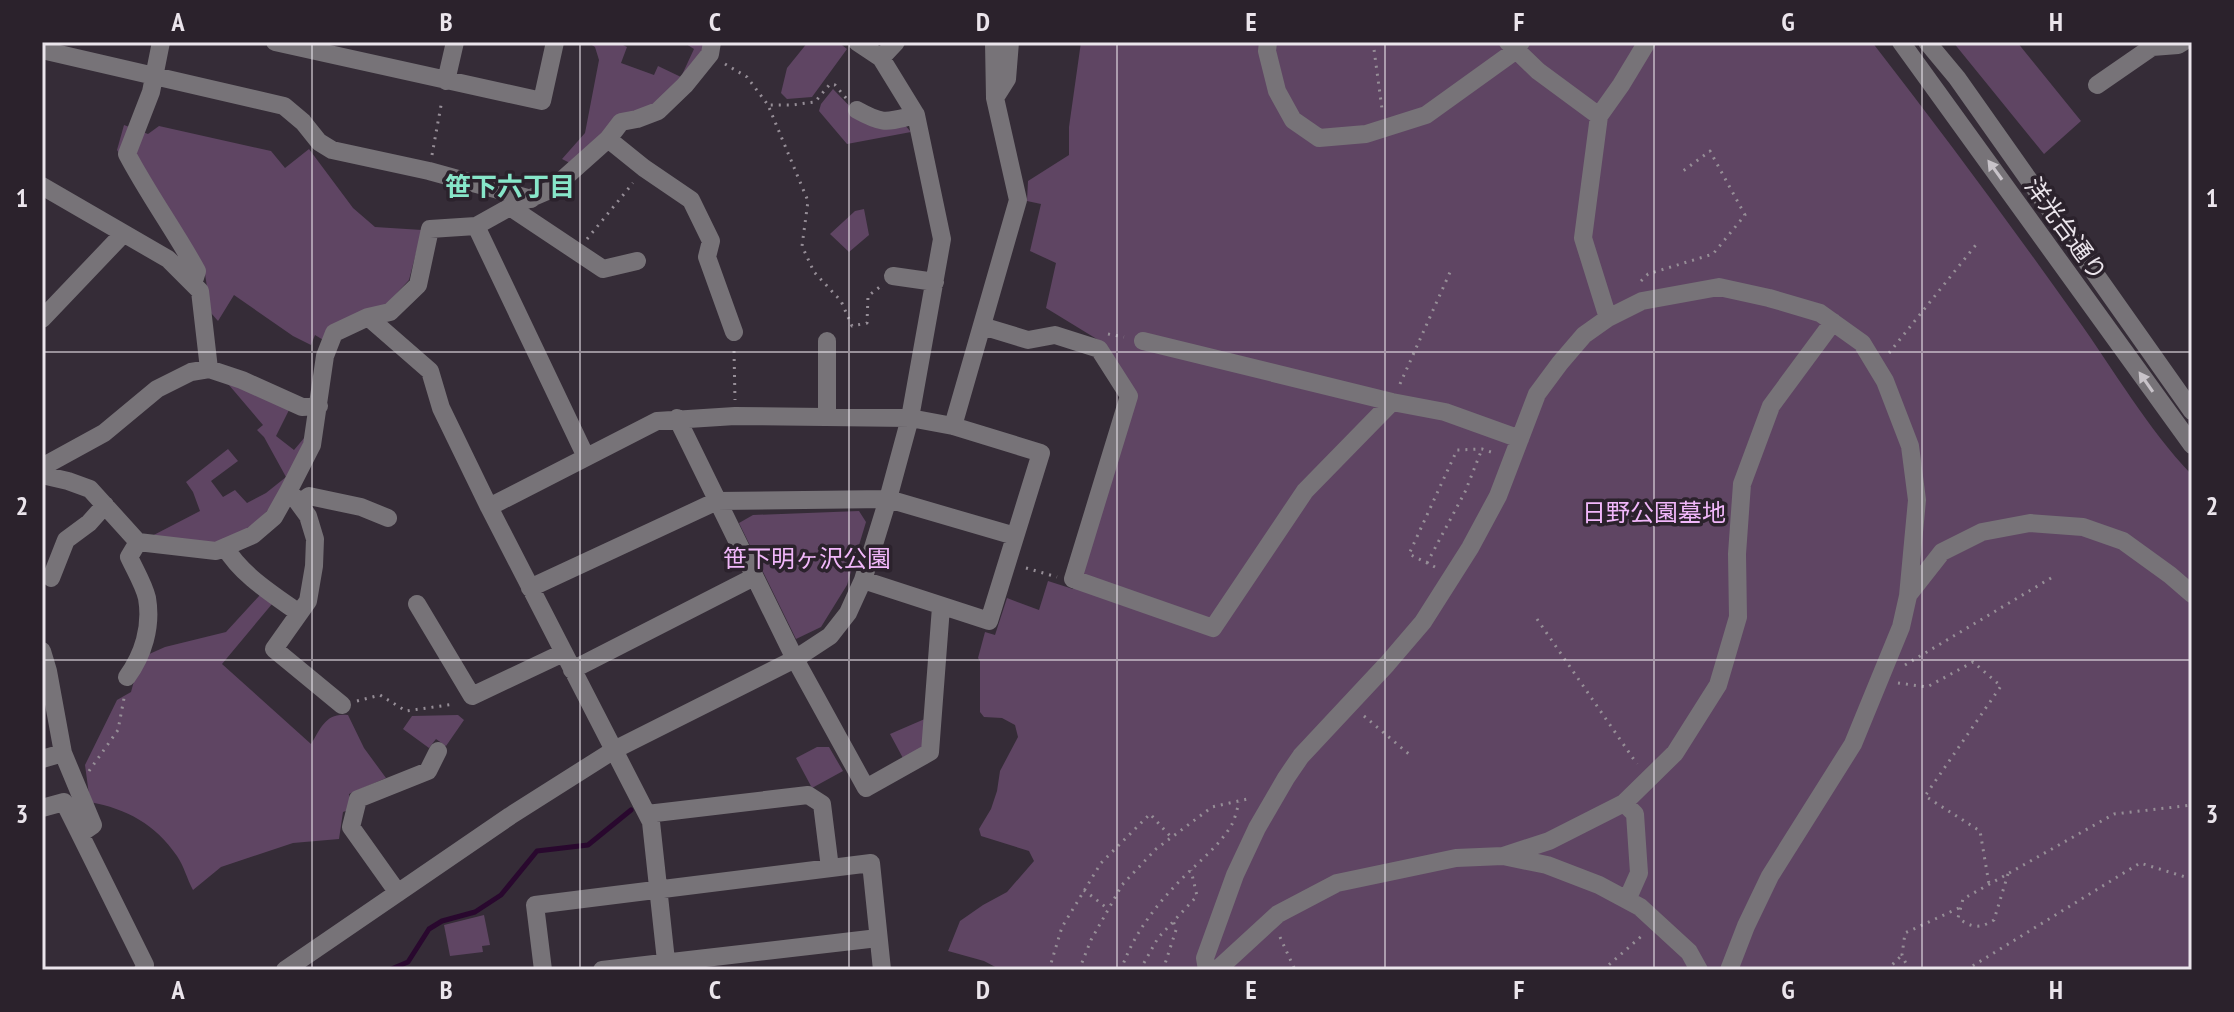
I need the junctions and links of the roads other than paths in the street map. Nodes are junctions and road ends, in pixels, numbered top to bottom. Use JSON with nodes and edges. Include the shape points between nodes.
{"nodes":[{"id":1,"x":161,"y":42,"type":"edge"},
{"id":2,"x":275,"y":42,"type":"edge"},
{"id":3,"x":455,"y":42,"type":"edge"},
{"id":4,"x":555,"y":42,"type":"edge"},
{"id":5,"x":857,"y":42,"type":"edge"},
{"id":6,"x":896,"y":42,"type":"edge"},
{"id":7,"x":994,"y":42,"type":"edge"},
{"id":8,"x":1010,"y":42,"type":"edge"},
{"id":9,"x":1268,"y":42,"type":"edge"},
{"id":10,"x":1647,"y":42,"type":"edge"},
{"id":11,"x":1901,"y":42,"type":"edge"},
{"id":12,"x":1927,"y":42,"type":"edge"},
{"id":13,"x":2183,"y":42,"type":"edge"},
{"id":14,"x":1515,"y":45,"type":"edge"},
{"id":15,"x":711,"y":48,"type":"edge"},
{"id":16,"x":42,"y":50,"type":"edge"},
{"id":17,"x":356,"y":51,"type":"edge"},
{"id":18,"x":881,"y":58,"type":"junction"},
{"id":19,"x":154,"y":77,"type":"junction"},
{"id":20,"x":446,"y":81,"type":"junction"},
{"id":21,"x":2097,"y":85,"type":"dead end"},
{"id":22,"x":995,"y":98,"type":"junction"},
{"id":23,"x":857,"y":110,"type":"road end"},
{"id":24,"x":916,"y":115,"type":"junction"},
{"id":25,"x":1599,"y":116,"type":"junction"},
{"id":26,"x":608,"y":139,"type":"junction"},
{"id":27,"x":42,"y":186,"type":"edge"},
{"id":28,"x":531,"y":199,"type":"junction"},
{"id":29,"x":510,"y":207,"type":"junction"},
{"id":30,"x":476,"y":226,"type":"junction"},
{"id":31,"x":123,"y":234,"type":"junction"},
{"id":32,"x":637,"y":261,"type":"dead end"},
{"id":33,"x":893,"y":276,"type":"road end"},
{"id":34,"x":935,"y":282,"type":"junction"},
{"id":35,"x":193,"y":284,"type":"junction"},
{"id":36,"x":368,"y":317,"type":"junction"},
{"id":37,"x":1608,"y":318,"type":"junction"},
{"id":38,"x":42,"y":319,"type":"edge"},
{"id":39,"x":1833,"y":322,"type":"junction"},
{"id":40,"x":982,"y":326,"type":"junction"},
{"id":41,"x":734,"y":332,"type":"road end"},
{"id":42,"x":827,"y":341,"type":"dead end"},
{"id":43,"x":1143,"y":341,"type":"dead end"},
{"id":44,"x":209,"y":369,"type":"junction"},
{"id":45,"x":1392,"y":402,"type":"junction"},
{"id":46,"x":319,"y":406,"type":"junction"},
{"id":47,"x":2192,"y":411,"type":"edge"},
{"id":48,"x":827,"y":417,"type":"junction"},
{"id":49,"x":677,"y":418,"type":"junction"},
{"id":50,"x":910,"y":418,"type":"junction"},
{"id":51,"x":953,"y":426,"type":"junction"},
{"id":52,"x":1520,"y":439,"type":"junction"},
{"id":53,"x":2192,"y":445,"type":"edge"},
{"id":54,"x":586,"y":457,"type":"junction"},
{"id":55,"x":42,"y":467,"type":"edge"},
{"id":56,"x":42,"y":475,"type":"edge"},
{"id":57,"x":294,"y":497,"type":"junction"},
{"id":58,"x":888,"y":499,"type":"junction"},
{"id":59,"x":717,"y":501,"type":"junction"},
{"id":60,"x":105,"y":505,"type":"junction"},
{"id":61,"x":489,"y":507,"type":"junction"},
{"id":62,"x":388,"y":518,"type":"dead end"},
{"id":63,"x":1015,"y":536,"type":"junction"},
{"id":64,"x":138,"y":542,"type":"junction"},
{"id":65,"x":225,"y":547,"type":"junction"},
{"id":66,"x":52,"y":551,"type":"edge"},
{"id":67,"x":754,"y":577,"type":"junction"},
{"id":68,"x":51,"y":578,"type":"dead end"},
{"id":69,"x":863,"y":580,"type":"junction"},
{"id":70,"x":530,"y":588,"type":"junction"},
{"id":71,"x":2192,"y":594,"type":"edge"},
{"id":72,"x":1908,"y":596,"type":"junction"},
{"id":73,"x":417,"y":604,"type":"dead end"},
{"id":74,"x":941,"y":607,"type":"junction"},
{"id":75,"x":299,"y":613,"type":"junction"},
{"id":76,"x":42,"y":651,"type":"edge"},
{"id":77,"x":795,"y":659,"type":"junction"},
{"id":78,"x":568,"y":662,"type":"junction"},
{"id":79,"x":127,"y":677,"type":"road end"},
{"id":80,"x":47,"y":693,"type":"edge"},
{"id":81,"x":342,"y":705,"type":"road end"},
{"id":82,"x":614,"y":750,"type":"junction"},
{"id":83,"x":438,"y":751,"type":"dead end"},
{"id":84,"x":63,"y":753,"type":"junction"},
{"id":85,"x":42,"y":759,"type":"edge"},
{"id":86,"x":1624,"y":803,"type":"junction"},
{"id":87,"x":42,"y":808,"type":"edge"},
{"id":88,"x":647,"y":814,"type":"junction"},
{"id":89,"x":80,"y":834,"type":"junction"},
{"id":90,"x":1503,"y":856,"type":"junction"},
{"id":91,"x":830,"y":868,"type":"junction"},
{"id":92,"x":659,"y":888,"type":"junction"},
{"id":93,"x":398,"y":893,"type":"junction"},
{"id":94,"x":1627,"y":900,"type":"junction"},
{"id":95,"x":878,"y":938,"type":"junction"},
{"id":96,"x":667,"y":966,"type":"edge"},
{"id":97,"x":143,"y":970,"type":"edge"},
{"id":98,"x":285,"y":970,"type":"edge"},
{"id":99,"x":543,"y":970,"type":"edge"},
{"id":100,"x":602,"y":970,"type":"edge"},
{"id":101,"x":882,"y":970,"type":"edge"},
{"id":102,"x":1207,"y":970,"type":"edge"},
{"id":103,"x":1217,"y":970,"type":"edge"},
{"id":104,"x":1699,"y":970,"type":"edge"},
{"id":105,"x":1729,"y":970,"type":"edge"}],
"edges":[{"from":1,"to":19,"type":"street"},
{"from":2,"to":17,"type":"street"},
{"from":3,"to":20,"type":"street"},
{"from":4,"to":20,"type":"street","via":[[542,101]]},
{"from":5,"to":18,"type":"street"},
{"from":6,"to":18,"type":"street"},
{"from":7,"to":22,"type":"street"},
{"from":8,"to":22,"type":"street","via":[[1007,79]]},
{"from":9,"to":14,"type":"street","via":[[1277,91],[1293,120],[1319,138],[1366,134],[1426,115]]},
{"from":10,"to":25,"type":"street"},
{"from":53,"to":11,"type":"street","name":"洋光台通り","one_way":true},
{"from":12,"to":47,"type":"street","name":"洋光台通り"},
{"from":13,"to":21,"type":"street","via":[[2152,47]]},
{"from":14,"to":25,"type":"street","via":[[1538,71]]},
{"from":15,"to":26,"type":"street","via":[[658,111],[621,122]]},
{"from":16,"to":19,"type":"street"},
{"from":17,"to":20,"type":"street"},
{"from":18,"to":24,"type":"street"},
{"from":19,"to":28,"type":"street","via":[[284,106],[332,150]]},
{"from":19,"to":35,"type":"street","via":[[127,154],[197,271]]},
{"from":22,"to":40,"type":"street","via":[[1018,200]]},
{"from":23,"to":24,"type":"street","via":[[886,122]]},
{"from":24,"to":34,"type":"street","via":[[942,239]]},
{"from":25,"to":37,"type":"street","via":[[1583,238]]},
{"from":26,"to":28,"type":"street","via":[[552,189]]},
{"from":26,"to":41,"type":"street","via":[[691,200],[711,241],[707,257]]},
{"from":27,"to":31,"type":"street"},
{"from":28,"to":29,"type":"street"},
{"from":29,"to":30,"type":"street"},
{"from":29,"to":32,"type":"street","via":[[603,269]]},
{"from":30,"to":36,"type":"street","via":[[430,229],[418,285],[390,312]]},
{"from":30,"to":54,"type":"street"},
{"from":31,"to":35,"type":"street","via":[[168,259]]},
{"from":31,"to":38,"type":"street"},
{"from":33,"to":34,"type":"street"},
{"from":34,"to":50,"type":"street"},
{"from":35,"to":44,"type":"street","via":[[200,291]]},
{"from":36,"to":46,"type":"street","via":[[334,333],[325,356]]},
{"from":36,"to":61,"type":"street","via":[[430,371],[441,408]]},
{"from":37,"to":39,"type":"street","via":[[1642,301],[1719,287],[1820,313]]},
{"from":37,"to":52,"type":"street","via":[[1584,335],[1537,394]]},
{"from":39,"to":72,"type":"street","via":[[1862,343],[1885,381],[1910,446],[1917,500]]},
{"from":39,"to":86,"type":"street","via":[[1771,406],[1742,484],[1738,617],[1718,685],[1675,753]]},
{"from":40,"to":45,"type":"street","via":[[1028,340],[1055,335],[1099,349],[1129,396],[1073,579],[1213,628],[1305,491]]},
{"from":40,"to":51,"type":"street"},
{"from":42,"to":48,"type":"street"},
{"from":43,"to":45,"type":"street"},
{"from":44,"to":46,"type":"street","via":[[302,407]]},
{"from":44,"to":55,"type":"street","via":[[157,389],[104,433]]},
{"from":45,"to":52,"type":"street","via":[[1445,412]]},
{"from":46,"to":57,"type":"street"},
{"from":48,"to":49,"type":"street"},
{"from":48,"to":50,"type":"street"},
{"from":49,"to":54,"type":"street","via":[[657,421]]},
{"from":49,"to":59,"type":"street"},
{"from":50,"to":51,"type":"street"},
{"from":50,"to":58,"type":"street"},
{"from":51,"to":63,"type":"street","via":[[1041,453]]},
{"from":52,"to":102,"type":"street","via":[[1498,496],[1423,622],[1301,756],[1277,792],[1235,875],[1205,958]]},
{"from":54,"to":61,"type":"street"},
{"from":56,"to":60,"type":"street","via":[[90,489]]},
{"from":57,"to":62,"type":"street","via":[[361,507]]},
{"from":57,"to":65,"type":"street","via":[[253,535]]},
{"from":57,"to":75,"type":"street","via":[[308,516],[315,539],[308,601]]},
{"from":58,"to":59,"type":"street"},
{"from":58,"to":63,"type":"street"},
{"from":58,"to":69,"type":"street"},
{"from":59,"to":67,"type":"street"},
{"from":59,"to":70,"type":"street"},
{"from":60,"to":64,"type":"street"},
{"from":60,"to":66,"type":"street"},
{"from":61,"to":70,"type":"street"},
{"from":63,"to":74,"type":"street","via":[[989,621]]},
{"from":64,"to":65,"type":"street","via":[[216,551]]},
{"from":64,"to":79,"type":"street","via":[[129,557],[147,596],[147,632],[139,660]]},
{"from":65,"to":75,"type":"street","via":[[232,559]]},
{"from":66,"to":68,"type":"street"},
{"from":67,"to":77,"type":"street"},
{"from":67,"to":78,"type":"street"},
{"from":69,"to":74,"type":"street"},
{"from":69,"to":77,"type":"street","via":[[830,636]]},
{"from":70,"to":78,"type":"street"},
{"from":71,"to":72,"type":"street","via":[[2123,541],[2083,527],[2030,523],[1982,532],[1942,552]]},
{"from":72,"to":105,"type":"street","via":[[1901,627],[1853,744],[1770,876]]},
{"from":73,"to":78,"type":"street","via":[[472,696]]},
{"from":74,"to":77,"type":"street","via":[[930,752],[866,788]]},
{"from":75,"to":81,"type":"street","via":[[274,649]]},
{"from":76,"to":80,"type":"street"},
{"from":77,"to":82,"type":"street"},
{"from":78,"to":82,"type":"street"},
{"from":80,"to":84,"type":"street"},
{"from":82,"to":88,"type":"street"},
{"from":82,"to":93,"type":"street"},
{"from":83,"to":93,"type":"street","via":[[428,771],[358,799],[351,827]]},
{"from":84,"to":85,"type":"street"},
{"from":84,"to":89,"type":"street","via":[[93,825]]},
{"from":86,"to":90,"type":"street","via":[[1549,841]]},
{"from":86,"to":94,"type":"street","via":[[1635,814],[1639,873]]},
{"from":87,"to":89,"type":"street","via":[[64,802]]},
{"from":88,"to":91,"type":"street","via":[[808,795],[822,804]]},
{"from":88,"to":92,"type":"street"},
{"from":89,"to":97,"type":"street"},
{"from":90,"to":94,"type":"street","via":[[1547,865]]},
{"from":90,"to":103,"type":"street","via":[[1456,858],[1337,883],[1278,914]]},
{"from":91,"to":92,"type":"street"},
{"from":91,"to":95,"type":"street","via":[[871,863]]},
{"from":92,"to":96,"type":"street"},
{"from":92,"to":99,"type":"street","via":[[535,905]]},
{"from":93,"to":98,"type":"street"},
{"from":94,"to":104,"type":"street","via":[[1689,952]]},
{"from":95,"to":96,"type":"street"},
{"from":95,"to":101,"type":"street"},
{"from":96,"to":100,"type":"street"}]}
